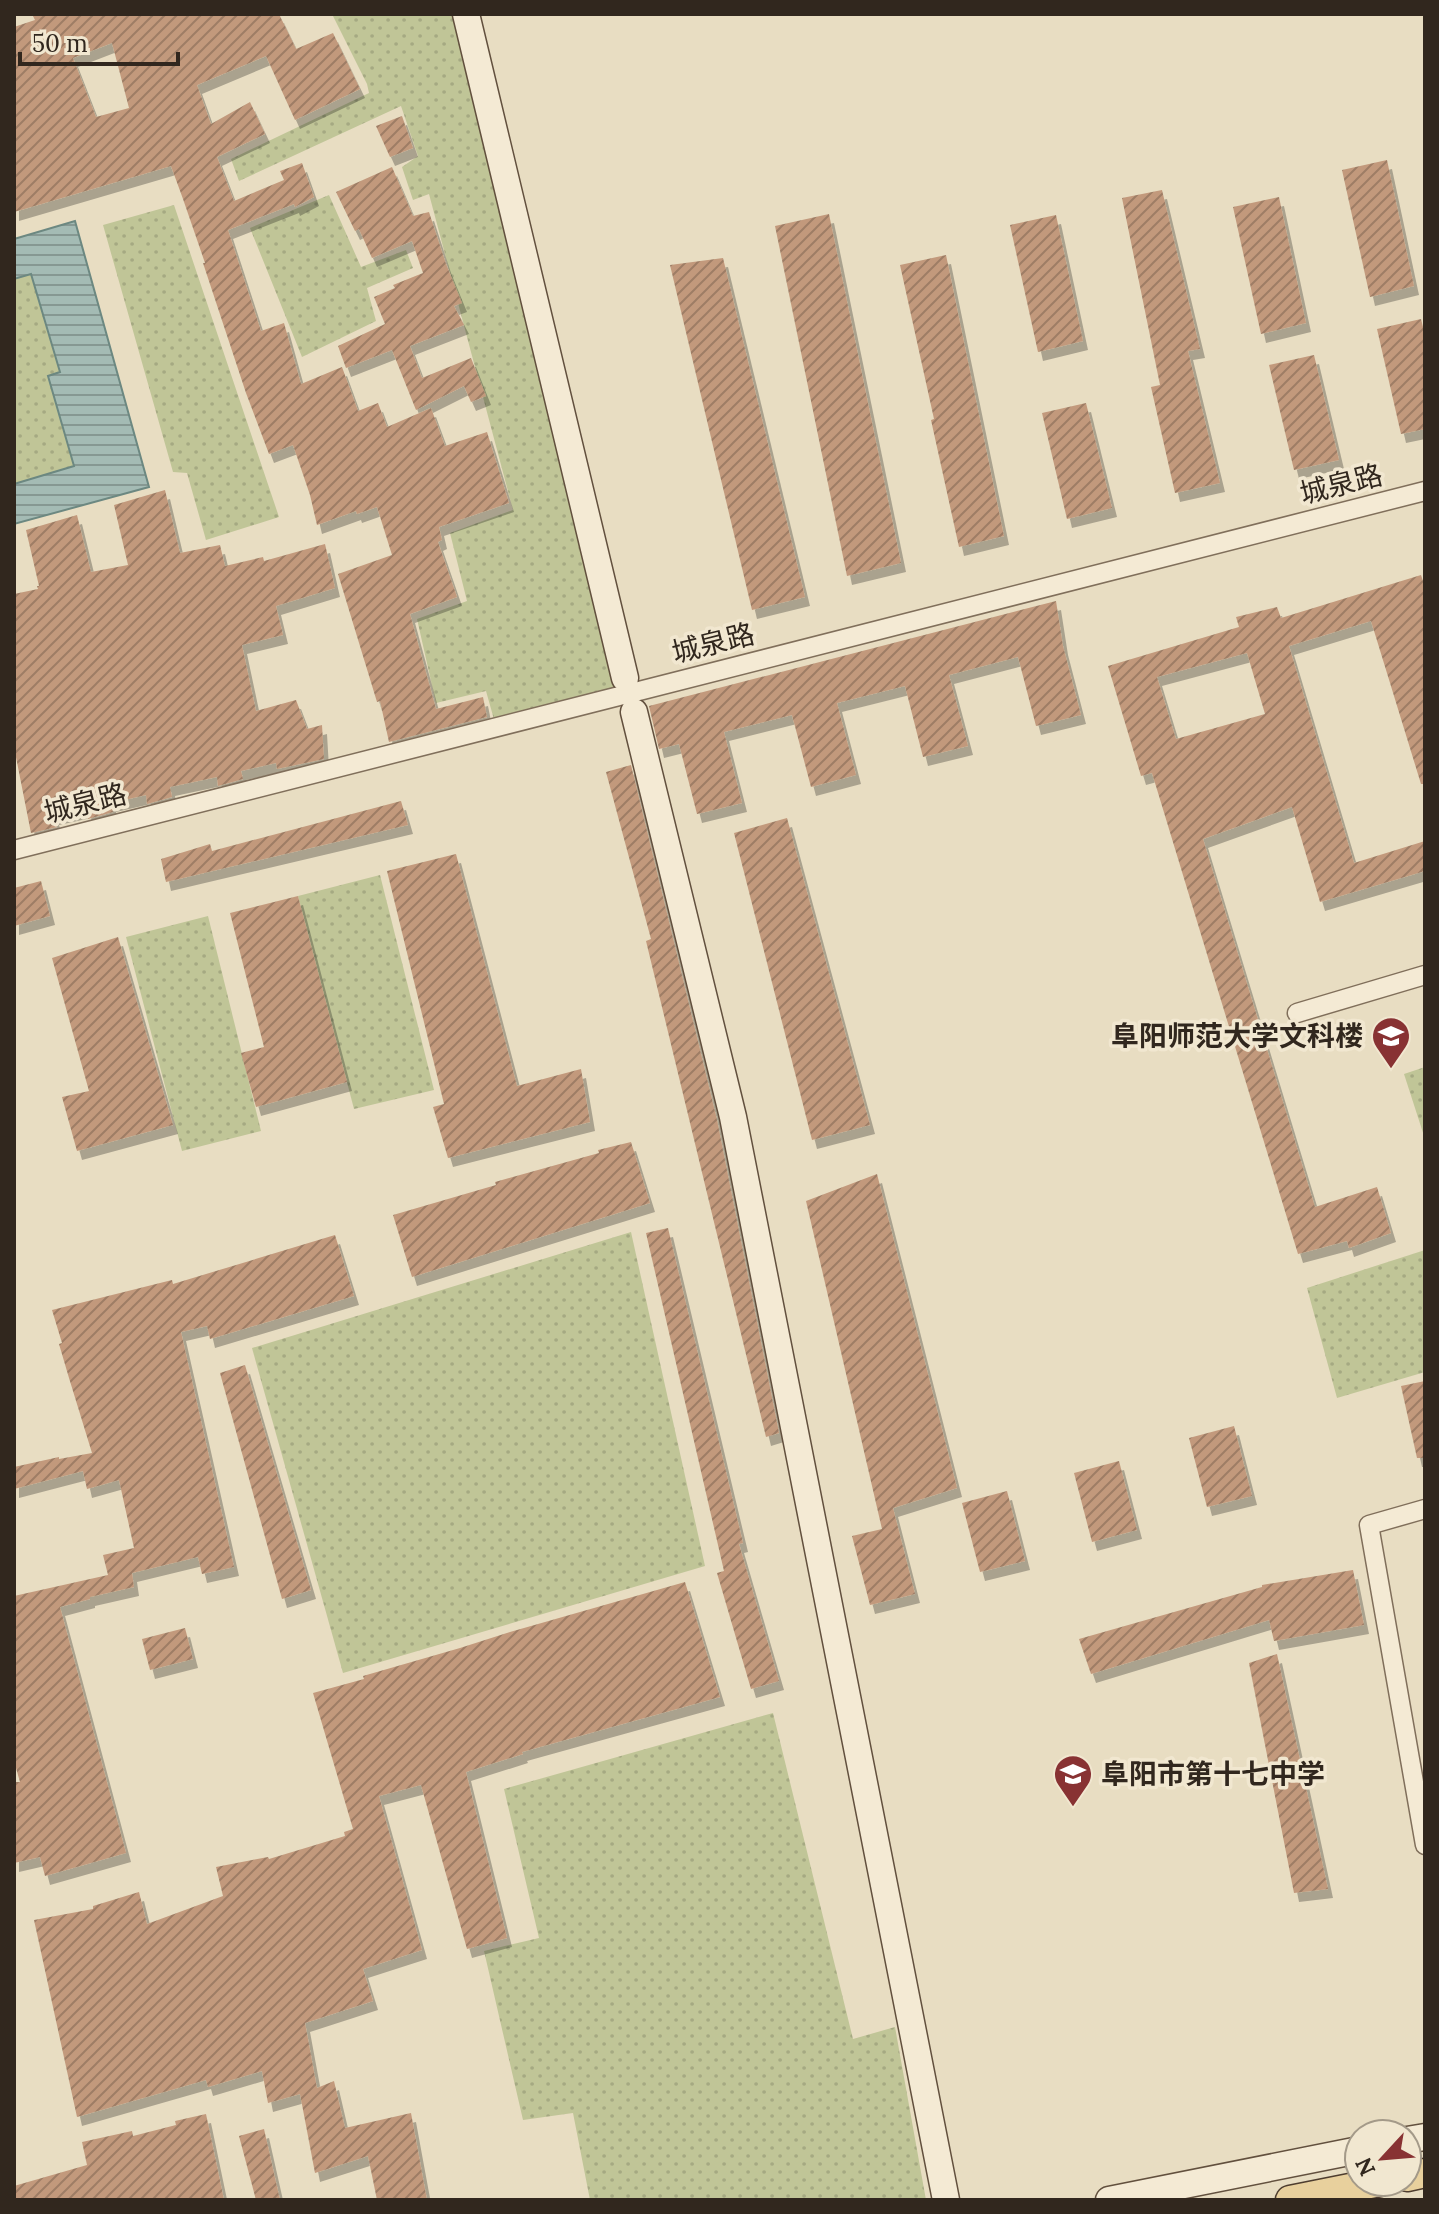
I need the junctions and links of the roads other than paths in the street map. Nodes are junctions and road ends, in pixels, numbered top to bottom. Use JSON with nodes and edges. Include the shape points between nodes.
{"nodes":[{"id":1,"x":466,"y":14,"type":"edge"},
{"id":2,"x":1425,"y":491,"type":"edge"},
{"id":3,"x":625,"y":678,"type":"dead end"},
{"id":4,"x":634,"y":712,"type":"dead end"},
{"id":5,"x":14,"y":850,"type":"edge"},
{"id":6,"x":1425,"y":975,"type":"edge"},
{"id":7,"x":1297,"y":1013,"type":"dead end"},
{"id":8,"x":1425,"y":1509,"type":"edge"},
{"id":9,"x":1425,"y":1845,"type":"edge"},
{"id":10,"x":1343,"y":2153,"type":"edge"},
{"id":11,"x":1343,"y":2189,"type":"edge"},
{"id":12,"x":946,"y":2200,"type":"edge"},
{"id":13,"x":1109,"y":2200,"type":"edge"},
{"id":14,"x":1290,"y":2200,"type":"edge"}],
"edges":[{"from":1,"to":3,"type":"main road"},
{"from":2,"to":5,"type":"street","name":"城泉路"},
{"from":4,"to":12,"type":"main road","via":[[733,1117]]},
{"from":6,"to":7,"type":"street"},
{"from":8,"to":9,"type":"street","via":[[1369,1525]]},
{"from":10,"to":13,"type":"main road"},
{"from":11,"to":14,"type":"main road"}]}
